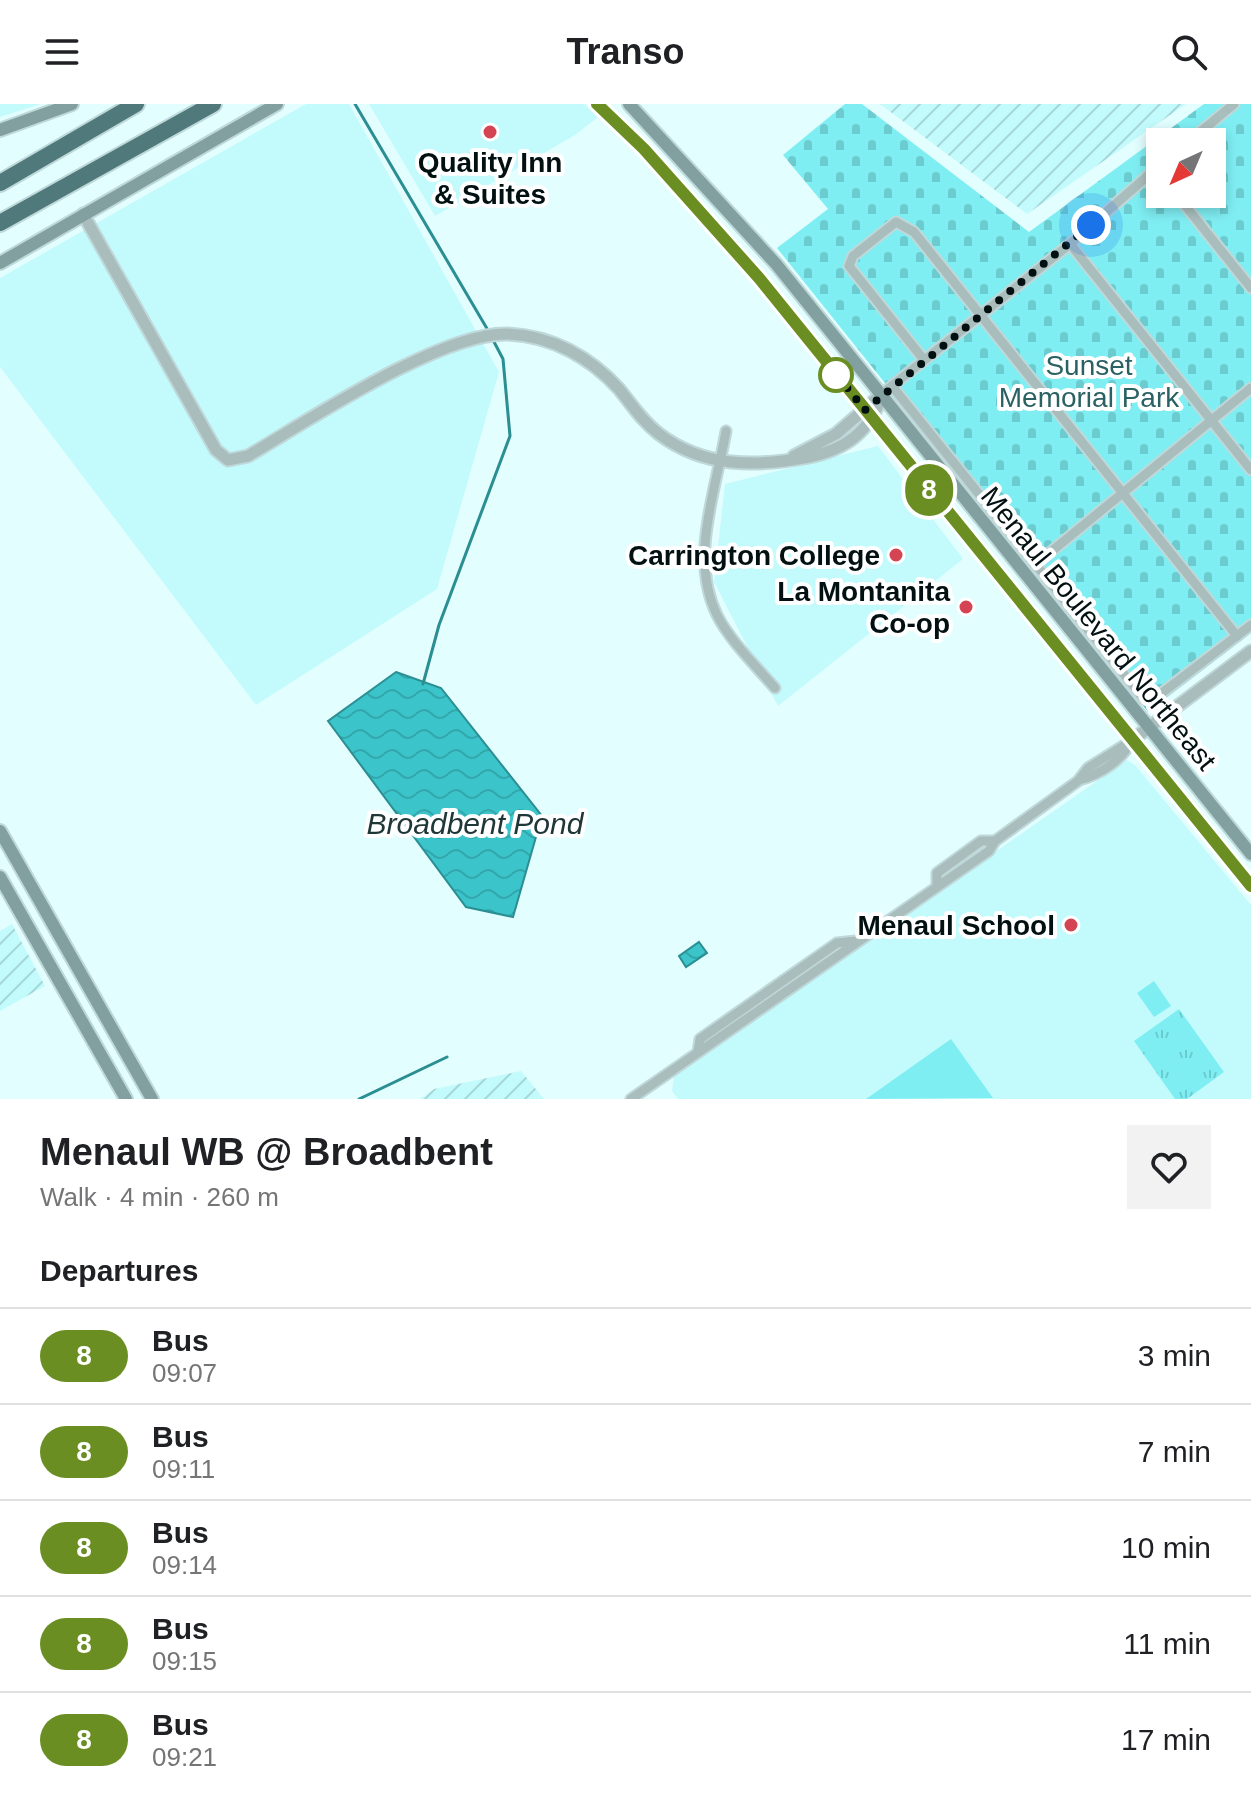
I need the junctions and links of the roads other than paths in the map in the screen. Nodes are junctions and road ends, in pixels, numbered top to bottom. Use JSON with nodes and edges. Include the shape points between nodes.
{"nodes":[{"id":1,"x":72,"y":104,"type":"edge"},
{"id":2,"x":136,"y":104,"type":"edge"},
{"id":3,"x":213,"y":104,"type":"edge"},
{"id":4,"x":277,"y":104,"type":"edge"},
{"id":5,"x":597,"y":104,"type":"edge"},
{"id":6,"x":629,"y":104,"type":"edge"},
{"id":7,"x":1234,"y":104,"type":"edge"},
{"id":8,"x":1205,"y":128,"type":"edge"},
{"id":9,"x":0,"y":130,"type":"edge"},
{"id":10,"x":1146,"y":180,"type":"edge"},
{"id":11,"x":0,"y":183,"type":"edge"},
{"id":12,"x":1187,"y":208,"type":"edge"},
{"id":13,"x":83,"y":214,"type":"junction"},
{"id":14,"x":0,"y":223,"type":"edge"},
{"id":15,"x":1070,"y":244,"type":"junction"},
{"id":16,"x":0,"y":263,"type":"edge"},
{"id":17,"x":1251,"y":287,"type":"edge"},
{"id":18,"x":980,"y":316,"type":"junction"},
{"id":19,"x":924,"y":360,"type":"junction"},
{"id":20,"x":1251,"y":388,"type":"edge"},
{"id":21,"x":887,"y":390,"type":"junction"},
{"id":22,"x":865,"y":410,"type":"junction"},
{"id":23,"x":1212,"y":420,"type":"junction"},
{"id":24,"x":874,"y":421,"type":"junction"},
{"id":25,"x":726,"y":431,"type":"dead end"},
{"id":26,"x":791,"y":458,"type":"junction"},
{"id":27,"x":721,"y":462,"type":"junction"},
{"id":28,"x":1251,"y":470,"type":"edge"},
{"id":29,"x":1123,"y":492,"type":"junction"},
{"id":30,"x":1036,"y":564,"type":"junction"},
{"id":31,"x":1251,"y":625,"type":"edge"},
{"id":32,"x":1237,"y":636,"type":"junction"},
{"id":33,"x":1251,"y":651,"type":"edge"},
{"id":34,"x":775,"y":688,"type":"dead end"},
{"id":35,"x":1148,"y":728,"type":"junction"},
{"id":36,"x":1131,"y":741,"type":"junction"},
{"id":37,"x":0,"y":831,"type":"edge"},
{"id":38,"x":1251,"y":854,"type":"edge"},
{"id":39,"x":0,"y":877,"type":"edge"},
{"id":40,"x":1251,"y":886,"type":"edge"},
{"id":41,"x":126,"y":1099,"type":"edge"},
{"id":42,"x":152,"y":1099,"type":"edge"},
{"id":43,"x":631,"y":1099,"type":"edge"}],
"edges":[{"from":1,"to":9,"type":"main road"},
{"from":2,"to":11,"type":"highway"},
{"from":3,"to":14,"type":"highway"},
{"from":4,"to":13,"type":"main road"},
{"from":5,"to":22,"type":"main road","name":"Menaul Boulevard Northeast","via":[[759,278]]},
{"from":6,"to":21,"type":"main road","name":"Menaul Boulevard Northeast"},
{"from":7,"to":8,"type":"street"},
{"from":10,"to":15,"type":"street"},
{"from":12,"to":17,"type":"street"},
{"from":13,"to":16,"type":"main road"},
{"from":13,"to":27,"type":"street","via":[[216,450],[228,460],[248,456],[442,348],[507,334],[550,342],[581,356],[610,379],[657,433],[680,448]]},
{"from":15,"to":18,"type":"street"},
{"from":15,"to":23,"type":"street"},
{"from":18,"to":19,"type":"street"},
{"from":18,"to":19,"type":"street","via":[[905,223],[896,222],[853,256],[849,266]]},
{"from":18,"to":29,"type":"street"},
{"from":19,"to":21,"type":"street"},
{"from":20,"to":23,"type":"street"},
{"from":21,"to":22,"type":"street"},
{"from":21,"to":24,"type":"street"},
{"from":21,"to":30,"type":"street"},
{"from":21,"to":35,"type":"main road","name":"Menaul Boulevard Northeast"},
{"from":22,"to":24,"type":"main road","name":"Menaul Boulevard Northeast"},
{"from":22,"to":26,"type":"street","via":[[836,434]]},
{"from":23,"to":28,"type":"street"},
{"from":23,"to":29,"type":"street"},
{"from":24,"to":26,"type":"street","via":[[831,450]]},
{"from":24,"to":36,"type":"main road","name":"Menaul Boulevard Northeast"},
{"from":25,"to":27,"type":"street"},
{"from":26,"to":27,"type":"street"},
{"from":27,"to":34,"type":"street","via":[[704,573],[718,616]]},
{"from":29,"to":30,"type":"street"},
{"from":29,"to":32,"type":"street"},
{"from":30,"to":32,"type":"street","via":[[1149,701]]},
{"from":31,"to":32,"type":"street"},
{"from":33,"to":35,"type":"street"},
{"from":35,"to":36,"type":"street"},
{"from":35,"to":38,"type":"main road","name":"Menaul Boulevard Northeast"},
{"from":36,"to":40,"type":"main road","name":"Menaul Boulevard Northeast"},
{"from":36,"to":43,"type":"street","via":[[995,841],[981,841],[937,873],[937,885],[856,941],[837,943],[724,1021],[700,1039],[698,1052]]},
{"from":37,"to":42,"type":"main road"},
{"from":39,"to":41,"type":"main road"}]}
